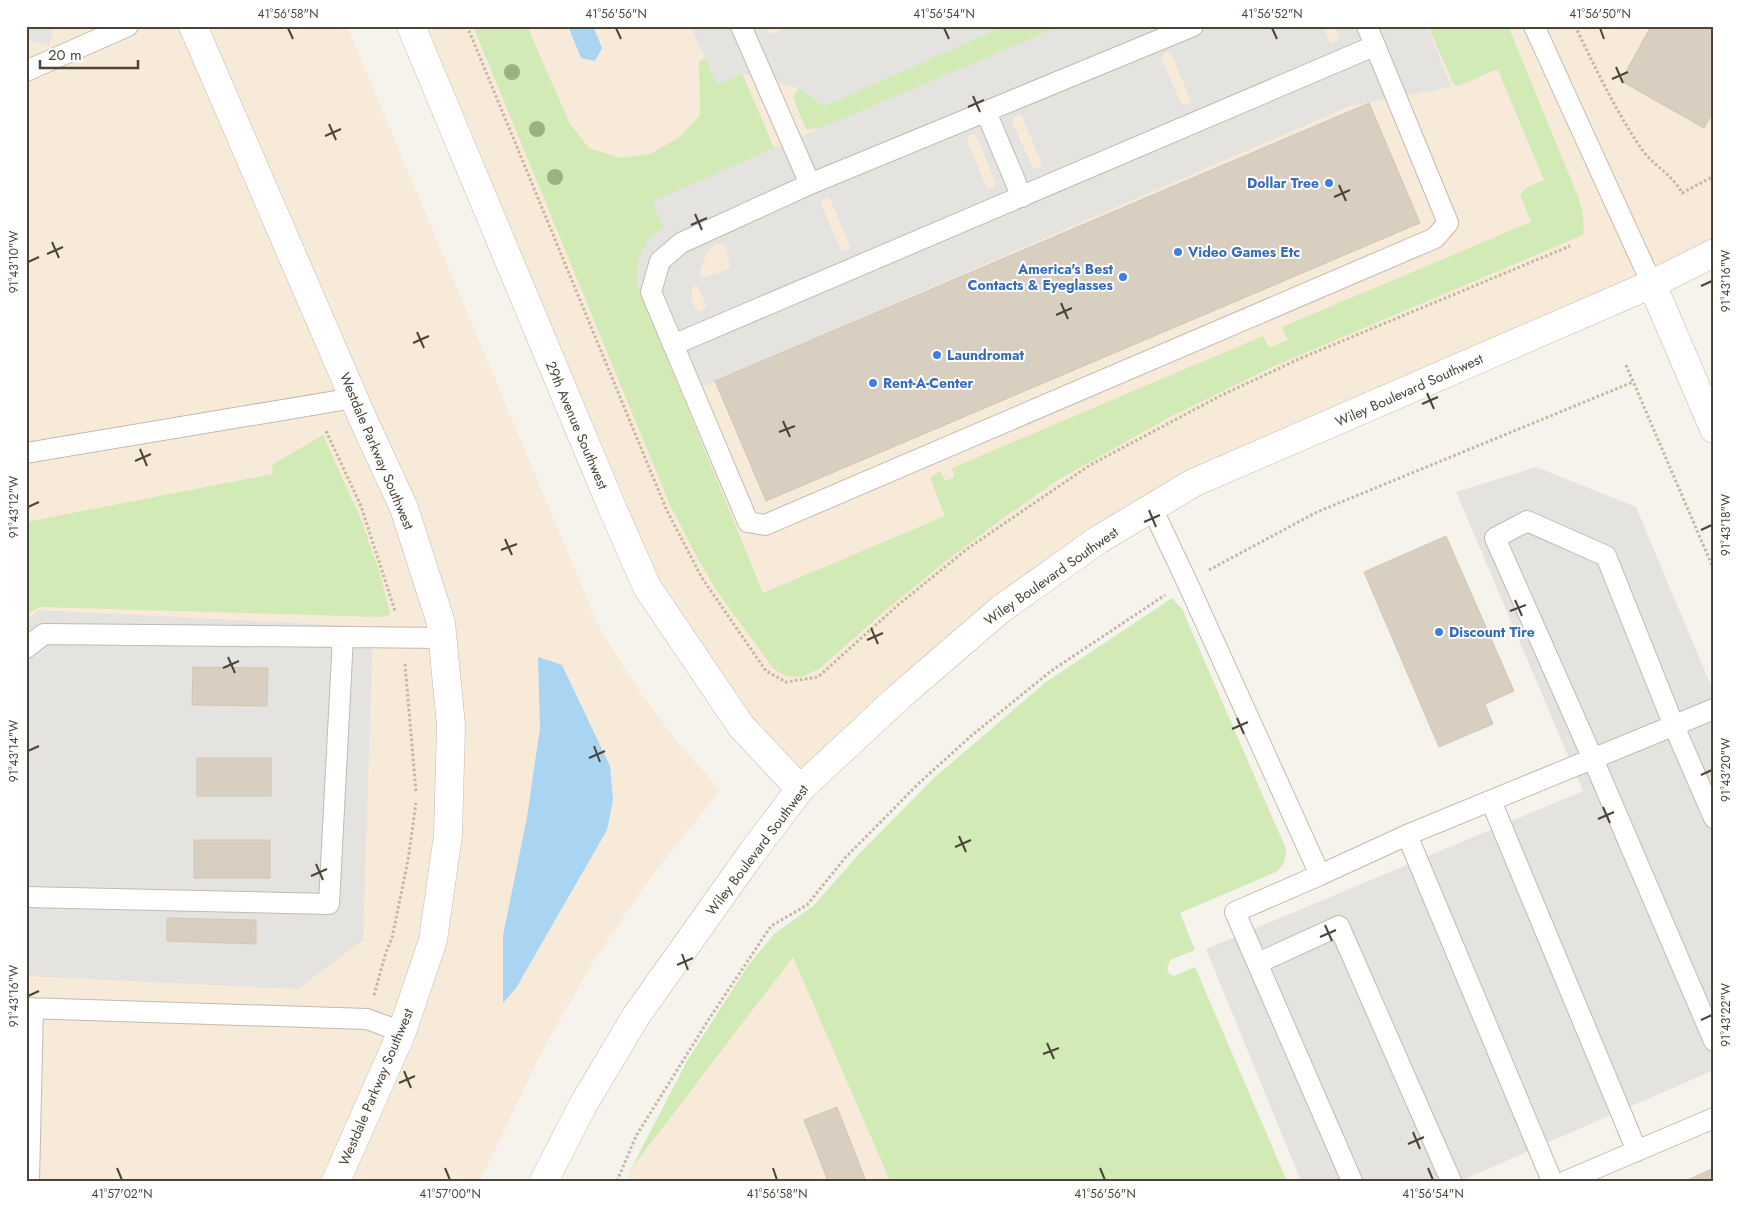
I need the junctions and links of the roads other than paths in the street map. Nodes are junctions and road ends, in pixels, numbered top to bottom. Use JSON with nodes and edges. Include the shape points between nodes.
{"nodes":[{"id":1,"x":128,"y":26,"type":"edge"},
{"id":2,"x":193,"y":26,"type":"edge"},
{"id":3,"x":411,"y":26,"type":"edge"},
{"id":4,"x":741,"y":26,"type":"edge"},
{"id":5,"x":1193,"y":26,"type":"edge"},
{"id":6,"x":1367,"y":26,"type":"edge"},
{"id":7,"x":1534,"y":26,"type":"edge"},
{"id":8,"x":1374,"y":46,"type":"junction"},
{"id":9,"x":26,"y":71,"type":"edge"},
{"id":10,"x":986,"y":112,"type":"junction"},
{"id":11,"x":810,"y":184,"type":"junction"},
{"id":12,"x":1022,"y":197,"type":"junction"},
{"id":13,"x":1714,"y":253,"type":"edge"},
{"id":14,"x":1652,"y":284,"type":"junction"},
{"id":15,"x":673,"y":345,"type":"junction"},
{"id":16,"x":354,"y":398,"type":"junction"},
{"id":17,"x":1714,"y":429,"type":"edge"},
{"id":18,"x":26,"y":453,"type":"edge"},
{"id":19,"x":1152,"y":508,"type":"junction"},
{"id":20,"x":343,"y":637,"type":"junction"},
{"id":21,"x":443,"y":638,"type":"junction"},
{"id":22,"x":26,"y":648,"type":"edge"},
{"id":23,"x":1714,"y":709,"type":"edge"},
{"id":24,"x":1674,"y":726,"type":"junction"},
{"id":25,"x":1593,"y":759,"type":"junction"},
{"id":26,"x":800,"y":790,"type":"junction"},
{"id":27,"x":1491,"y":801,"type":"junction"},
{"id":28,"x":1714,"y":818,"type":"edge"},
{"id":29,"x":1407,"y":835,"type":"junction"},
{"id":30,"x":1320,"y":875,"type":"junction"},
{"id":31,"x":26,"y":897,"type":"edge"},
{"id":32,"x":1258,"y":963,"type":"junction"},
{"id":33,"x":30,"y":1008,"type":"edge"},
{"id":34,"x":402,"y":1032,"type":"junction"},
{"id":35,"x":1714,"y":1041,"type":"edge"},
{"id":36,"x":1714,"y":1118,"type":"edge"},
{"id":37,"x":1637,"y":1150,"type":"junction"},
{"id":38,"x":29,"y":1181,"type":"edge"},
{"id":39,"x":336,"y":1181,"type":"edge"},
{"id":40,"x":544,"y":1181,"type":"edge"},
{"id":41,"x":1352,"y":1181,"type":"edge"},
{"id":42,"x":1451,"y":1181,"type":"edge"},
{"id":43,"x":1552,"y":1181,"type":"edge"},
{"id":44,"x":1566,"y":1181,"type":"edge"}],
"edges":[{"from":1,"to":9,"type":"lane"},
{"from":2,"to":16,"type":"street","name":"Westdale Parkway Southwest"},
{"from":3,"to":26,"type":"street","name":"29th Avenue Southwest","via":[[647,587],[741,726]]},
{"from":4,"to":11,"type":"lane"},
{"from":5,"to":10,"type":"lane"},
{"from":6,"to":8,"type":"lane"},
{"from":7,"to":14,"type":"lane"},
{"from":8,"to":12,"type":"lane"},
{"from":8,"to":15,"type":"lane","via":[[1448,223],[1435,238],[765,525],[748,522]]},
{"from":10,"to":11,"type":"lane"},
{"from":10,"to":12,"type":"lane"},
{"from":11,"to":15,"type":"lane","via":[[681,243],[660,261],[651,292]]},
{"from":12,"to":15,"type":"lane"},
{"from":13,"to":14,"type":"street","name":"Wiley Boulevard Southwest"},
{"from":14,"to":17,"type":"street"},
{"from":14,"to":19,"type":"street","name":"Wiley Boulevard Southwest","via":[[1193,484]]},
{"from":16,"to":18,"type":"lane"},
{"from":16,"to":21,"type":"street","name":"Westdale Parkway Southwest","via":[[404,508]]},
{"from":19,"to":26,"type":"street","name":"Wiley Boulevard Southwest","via":[[1098,540],[1001,609],[900,696]]},
{"from":19,"to":30,"type":"lane"},
{"from":20,"to":21,"type":"lane"},
{"from":20,"to":22,"type":"lane","via":[[44,634]]},
{"from":20,"to":31,"type":"lane","via":[[329,904]]},
{"from":21,"to":34,"type":"street","name":"Westdale Parkway Southwest","via":[[451,725],[448,835],[433,940]]},
{"from":23,"to":24,"type":"lane"},
{"from":24,"to":25,"type":"lane"},
{"from":24,"to":25,"type":"lane","via":[[1606,556],[1527,521],[1495,538]]},
{"from":24,"to":28,"type":"lane"},
{"from":25,"to":27,"type":"lane"},
{"from":25,"to":35,"type":"lane"},
{"from":26,"to":40,"type":"street","name":"Wiley Boulevard Southwest","via":[[636,1016],[583,1105]]},
{"from":27,"to":29,"type":"lane"},
{"from":27,"to":37,"type":"lane"},
{"from":29,"to":30,"type":"lane"},
{"from":29,"to":43,"type":"lane"},
{"from":30,"to":32,"type":"lane","via":[[1235,912]]},
{"from":32,"to":41,"type":"lane"},
{"from":32,"to":42,"type":"lane","via":[[1339,926]]},
{"from":33,"to":34,"type":"lane","via":[[367,1019]]},
{"from":33,"to":38,"type":"lane"},
{"from":34,"to":39,"type":"street","name":"Westdale Parkway Southwest"},
{"from":36,"to":37,"type":"lane"},
{"from":37,"to":44,"type":"lane"}]}
